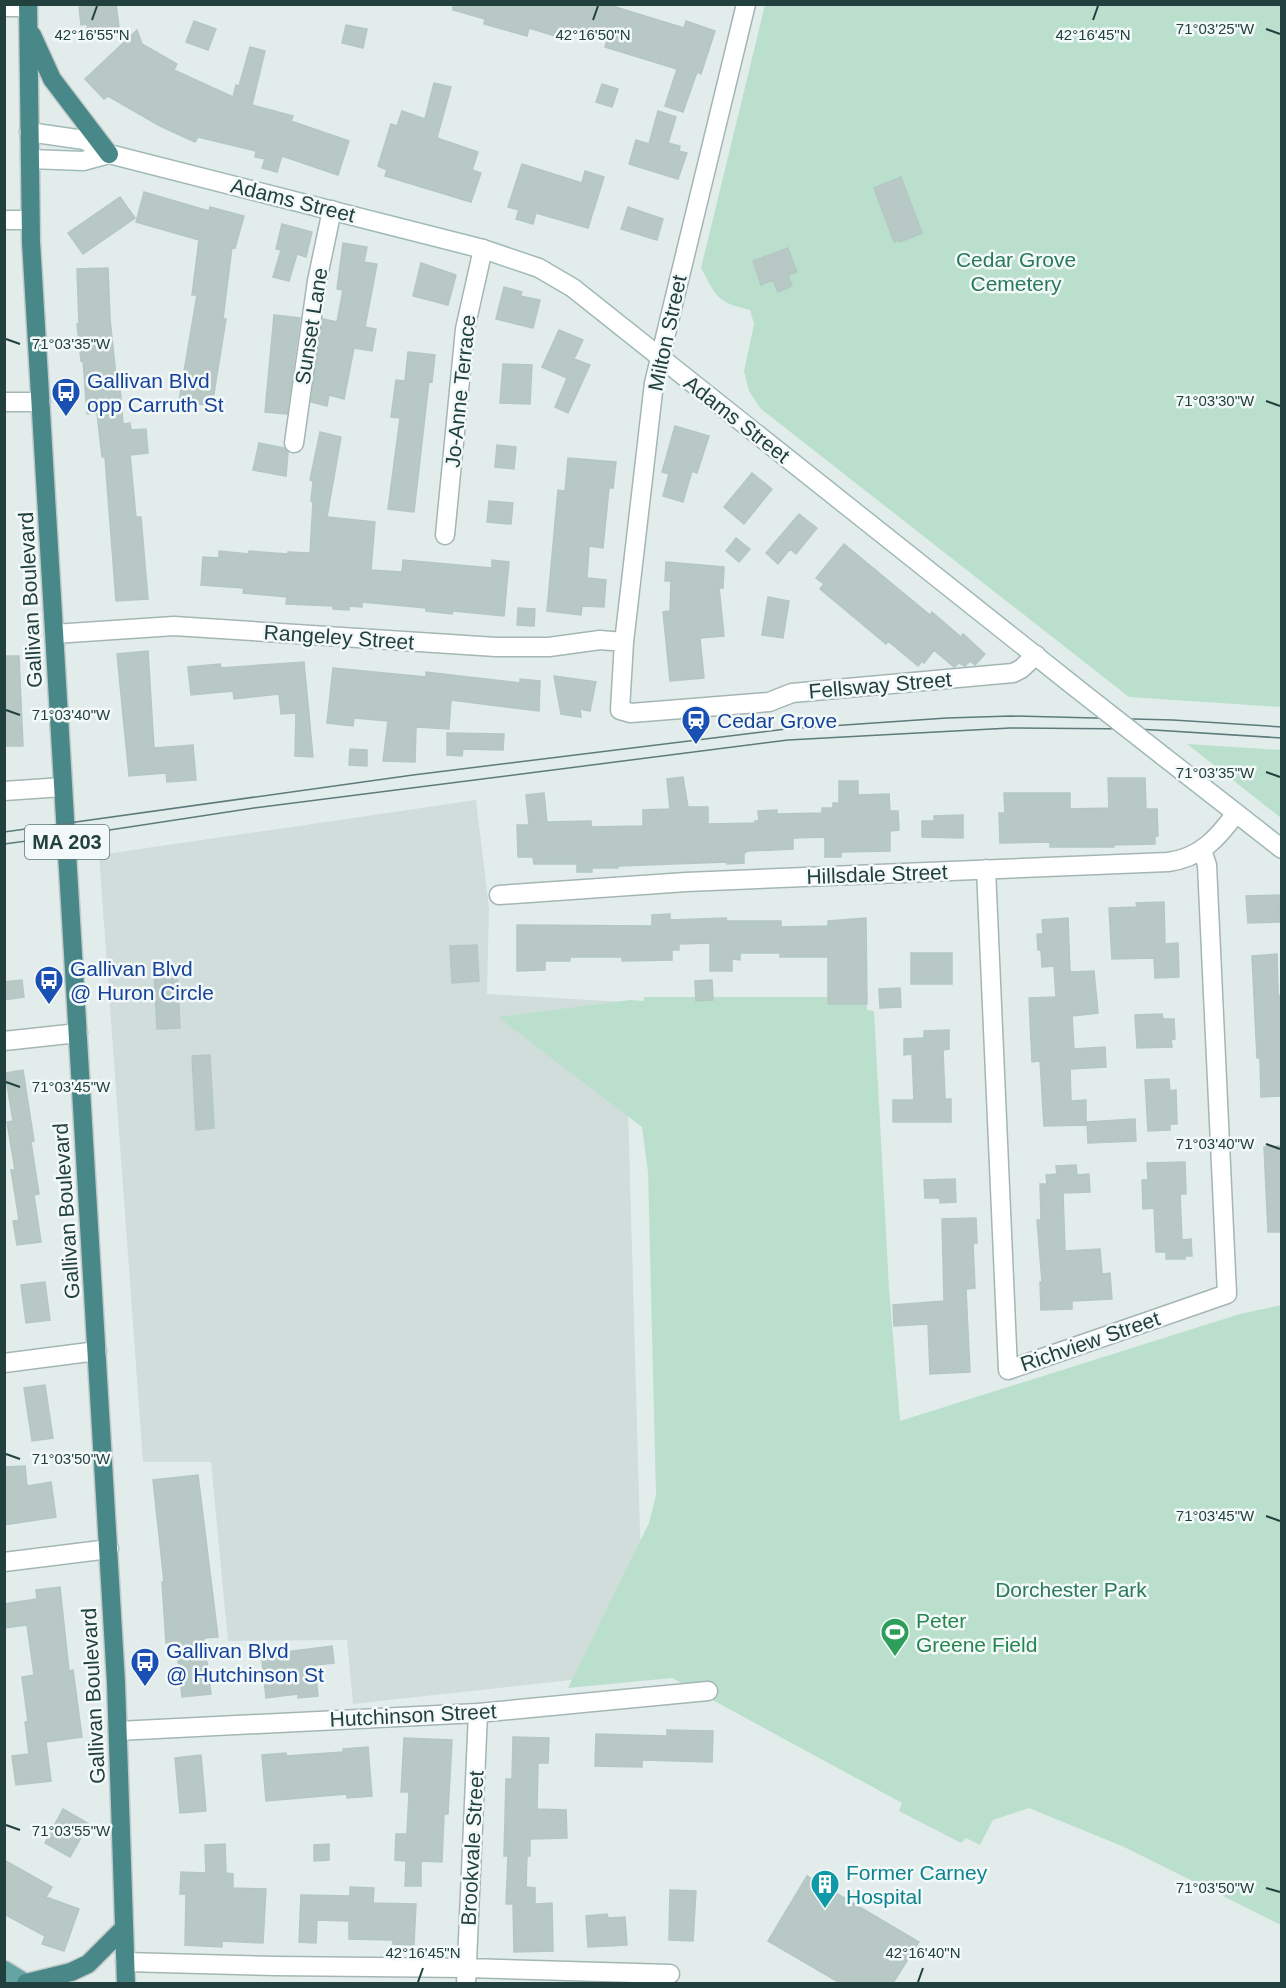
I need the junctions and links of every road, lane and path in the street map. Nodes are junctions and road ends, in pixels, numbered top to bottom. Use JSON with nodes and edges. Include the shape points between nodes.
{"nodes":[{"id":1,"x":746,"y":4,"type":"edge"},
{"id":2,"x":28,"y":6,"type":"edge"},
{"id":3,"x":4,"y":7,"type":"edge"},
{"id":4,"x":29,"y":29,"type":"junction"},
{"id":5,"x":29,"y":132,"type":"junction"},
{"id":6,"x":109,"y":154,"type":"junction"},
{"id":7,"x":30,"y":159,"type":"junction"},
{"id":8,"x":332,"y":210,"type":"junction"},
{"id":9,"x":4,"y":220,"type":"edge"},
{"id":10,"x":30,"y":220,"type":"junction"},
{"id":11,"x":483,"y":249,"type":"junction"},
{"id":12,"x":659,"y":358,"type":"junction"},
{"id":13,"x":4,"y":402,"type":"edge"},
{"id":14,"x":41,"y":402,"type":"junction"},
{"id":15,"x":294,"y":443,"type":"dead end"},
{"id":16,"x":445,"y":535,"type":"dead end"},
{"id":17,"x":54,"y":633,"type":"junction"},
{"id":18,"x":624,"y":642,"type":"junction"},
{"id":19,"x":1036,"y":655,"type":"junction"},
{"id":20,"x":620,"y":704,"type":"joint"},
{"id":21,"x":63,"y":787,"type":"junction"},
{"id":22,"x":4,"y":791,"type":"edge"},
{"id":23,"x":1236,"y":813,"type":"junction"},
{"id":24,"x":1281,"y":849,"type":"edge"},
{"id":25,"x":1202,"y":850,"type":"junction"},
{"id":26,"x":986,"y":869,"type":"junction"},
{"id":27,"x":499,"y":895,"type":"dead end"},
{"id":28,"x":78,"y":1033,"type":"junction"},
{"id":29,"x":4,"y":1041,"type":"edge"},
{"id":30,"x":97,"y":1351,"type":"junction"},
{"id":31,"x":4,"y":1363,"type":"edge"},
{"id":32,"x":109,"y":1549,"type":"junction"},
{"id":33,"x":4,"y":1562,"type":"edge"},
{"id":34,"x":708,"y":1691,"type":"dead end"},
{"id":35,"x":478,"y":1713,"type":"junction"},
{"id":36,"x":118,"y":1731,"type":"junction"},
{"id":37,"x":124,"y":1928,"type":"junction"},
{"id":38,"x":125,"y":1962,"type":"junction"},
{"id":39,"x":4,"y":1970,"type":"edge"},
{"id":40,"x":670,"y":1974,"type":"dead end"},
{"id":41,"x":466,"y":1976,"type":"edge"},
{"id":42,"x":26,"y":1983,"type":"edge"},
{"id":43,"x":126,"y":1983,"type":"edge"}],
"edges":[{"from":1,"to":12,"type":"street","name":"Milton Street"},
{"from":2,"to":3,"type":"street"},
{"from":2,"to":4,"type":"highway","name":"Gallivan Boulevard","number":"MA 203"},
{"from":4,"to":5,"type":"highway","name":"Gallivan Boulevard","number":"MA 203"},
{"from":4,"to":6,"type":"highway","via":[[52,79]]},
{"from":5,"to":6,"type":"street","name":"Adams Street","via":[[84,140]]},
{"from":5,"to":7,"type":"highway","name":"Gallivan Boulevard","number":"MA 203"},
{"from":6,"to":7,"type":"street","name":"Adams Street","via":[[82,161]]},
{"from":6,"to":8,"type":"street","name":"Adams Street"},
{"from":7,"to":10,"type":"highway","name":"Gallivan Boulevard","number":"MA 203"},
{"from":8,"to":11,"type":"street","name":"Adams Street"},
{"from":8,"to":15,"type":"street","name":"Sunset Lane","via":[[315,295]]},
{"from":9,"to":10,"type":"street"},
{"from":10,"to":14,"type":"highway","name":"Gallivan Boulevard","number":"MA 203"},
{"from":11,"to":12,"type":"street","name":"Adams Street","via":[[520,260],[557,278]]},
{"from":11,"to":16,"type":"street","name":"Jo-Anne Terrace","via":[[465,329]]},
{"from":12,"to":18,"type":"street","name":"Milton Street"},
{"from":12,"to":19,"type":"street","name":"Adams Street"},
{"from":13,"to":14,"type":"street"},
{"from":14,"to":17,"type":"highway","name":"Gallivan Boulevard","number":"MA 203"},
{"from":17,"to":18,"type":"street","name":"Rangeley Street","via":[[174,627],[496,647]]},
{"from":17,"to":21,"type":"highway","name":"Gallivan Boulevard","number":"MA 203"},
{"from":18,"to":20,"type":"street","name":"Milton Street"},
{"from":19,"to":20,"type":"street","name":"Fellsway Street","via":[[1012,673],[792,693],[769,702],[631,713],[622,712]]},
{"from":19,"to":23,"type":"street","name":"Adams Street","bridge":true},
{"from":21,"to":22,"type":"street"},
{"from":21,"to":28,"type":"highway","name":"Gallivan Boulevard","number":"MA 203"},
{"from":23,"to":24,"type":"street","name":"Adams Street"},
{"from":23,"to":25,"type":"street","name":"Hillsdale Street"},
{"from":25,"to":26,"type":"street","name":"Hillsdale Street","via":[[1168,862]]},
{"from":25,"to":26,"type":"street","name":"Richview Street","via":[[1207,865],[1227,1293],[1008,1370]]},
{"from":26,"to":27,"type":"street","name":"Hillsdale Street","via":[[686,882]]},
{"from":28,"to":29,"type":"street"},
{"from":28,"to":30,"type":"highway","name":"Gallivan Boulevard","number":"MA 203"},
{"from":30,"to":31,"type":"street"},
{"from":30,"to":32,"type":"highway","name":"Gallivan Boulevard","number":"MA 203"},
{"from":32,"to":33,"type":"street"},
{"from":32,"to":36,"type":"highway","name":"Gallivan Boulevard","number":"MA 203"},
{"from":34,"to":35,"type":"street","name":"Hutchinson Street"},
{"from":35,"to":36,"type":"street","name":"Hutchinson Street"},
{"from":35,"to":41,"type":"street","name":"Brookvale Street"},
{"from":36,"to":37,"type":"highway","name":"Gallivan Boulevard","number":"MA 203"},
{"from":37,"to":38,"type":"highway","name":"Gallivan Boulevard","number":"MA 203"},
{"from":37,"to":42,"type":"highway","via":[[88,1964]]},
{"from":38,"to":41,"type":"street"},
{"from":38,"to":43,"type":"highway","name":"Gallivan Boulevard","number":"MA 203"},
{"from":39,"to":42,"type":"main road"},
{"from":40,"to":41,"type":"street"}]}
